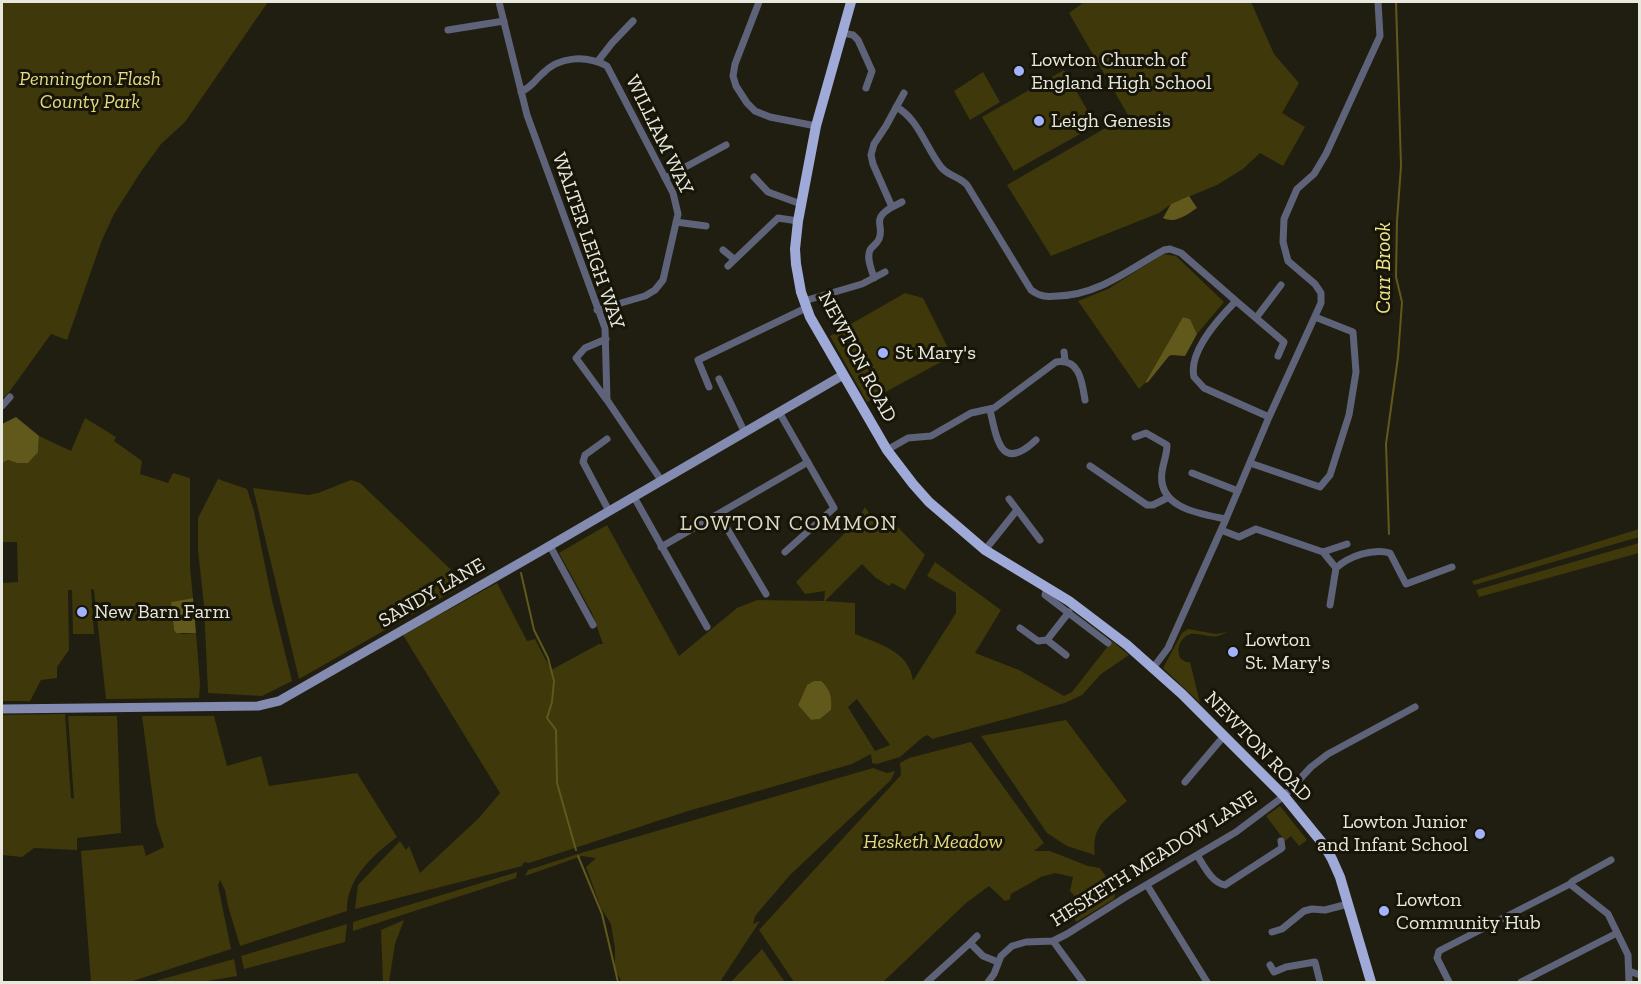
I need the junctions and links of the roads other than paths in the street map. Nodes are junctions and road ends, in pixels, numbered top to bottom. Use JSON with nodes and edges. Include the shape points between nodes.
{"nodes":[{"id":1,"x":499,"y":2,"type":"edge"},
{"id":2,"x":759,"y":2,"type":"edge"},
{"id":3,"x":851,"y":2,"type":"edge"},
{"id":4,"x":1378,"y":2,"type":"edge"},
{"id":5,"x":504,"y":21,"type":"junction"},
{"id":6,"x":633,"y":21,"type":"dead end"},
{"id":7,"x":448,"y":30,"type":"dead end"},
{"id":8,"x":843,"y":33,"type":"junction"},
{"id":9,"x":598,"y":61,"type":"junction"},
{"id":10,"x":866,"y":88,"type":"dead end"},
{"id":11,"x":521,"y":92,"type":"junction"},
{"id":12,"x":904,"y":93,"type":"dead end"},
{"id":13,"x":896,"y":107,"type":"junction"},
{"id":14,"x":816,"y":126,"type":"junction"},
{"id":15,"x":726,"y":145,"type":"dead end"},
{"id":16,"x":754,"y":177,"type":"dead end"},
{"id":17,"x":665,"y":178,"type":"junction"},
{"id":18,"x":902,"y":202,"type":"dead end"},
{"id":19,"x":801,"y":204,"type":"junction"},
{"id":20,"x":892,"y":207,"type":"junction"},
{"id":21,"x":798,"y":221,"type":"junction"},
{"id":22,"x":676,"y":222,"type":"junction"},
{"id":23,"x":706,"y":226,"type":"dead end"},
{"id":24,"x":723,"y":250,"type":"dead end"},
{"id":25,"x":734,"y":259,"type":"junction"},
{"id":26,"x":728,"y":266,"type":"dead end"},
{"id":27,"x":885,"y":272,"type":"dead end"},
{"id":28,"x":874,"y":278,"type":"junction"},
{"id":29,"x":1281,"y":285,"type":"dead end"},
{"id":30,"x":1236,"y":301,"type":"junction"},
{"id":31,"x":805,"y":304,"type":"junction"},
{"id":32,"x":597,"y":310,"type":"junction"},
{"id":33,"x":1315,"y":317,"type":"junction"},
{"id":34,"x":1256,"y":318,"type":"junction"},
{"id":35,"x":606,"y":339,"type":"junction"},
{"id":36,"x":1064,"y":352,"type":"dead end"},
{"id":37,"x":1278,"y":356,"type":"dead end"},
{"id":38,"x":1065,"y":361,"type":"junction"},
{"id":39,"x":843,"y":375,"type":"junction"},
{"id":40,"x":719,"y":379,"type":"dead end"},
{"id":41,"x":709,"y":387,"type":"dead end"},
{"id":42,"x":10,"y":397,"type":"dead end"},
{"id":43,"x":607,"y":400,"type":"junction"},
{"id":44,"x":1085,"y":400,"type":"dead end"},
{"id":45,"x":2,"y":406,"type":"edge"},
{"id":46,"x":990,"y":410,"type":"junction"},
{"id":47,"x":779,"y":412,"type":"junction"},
{"id":48,"x":1269,"y":417,"type":"junction"},
{"id":49,"x":1151,"y":426,"type":"dead end"},
{"id":50,"x":744,"y":431,"type":"junction"},
{"id":51,"x":1146,"y":433,"type":"junction"},
{"id":52,"x":1135,"y":437,"type":"dead end"},
{"id":53,"x":607,"y":439,"type":"dead end"},
{"id":54,"x":1036,"y":440,"type":"dead end"},
{"id":55,"x":887,"y":450,"type":"junction"},
{"id":56,"x":808,"y":462,"type":"junction"},
{"id":57,"x":1250,"y":464,"type":"junction"},
{"id":58,"x":1090,"y":466,"type":"dead end"},
{"id":59,"x":1111,"y":469,"type":"dead end"},
{"id":60,"x":1192,"y":473,"type":"dead end"},
{"id":61,"x":1106,"y":476,"type":"junction"},
{"id":62,"x":661,"y":480,"type":"junction"},
{"id":63,"x":1238,"y":491,"type":"junction"},
{"id":64,"x":633,"y":497,"type":"junction"},
{"id":65,"x":1167,"y":498,"type":"junction"},
{"id":66,"x":1009,"y":499,"type":"dead end"},
{"id":67,"x":1017,"y":510,"type":"junction"},
{"id":68,"x":609,"y":511,"type":"junction"},
{"id":69,"x":719,"y":515,"type":"junction"},
{"id":70,"x":1226,"y":519,"type":"junction"},
{"id":71,"x":1221,"y":530,"type":"junction"},
{"id":72,"x":1040,"y":540,"type":"dead end"},
{"id":73,"x":1347,"y":544,"type":"dead end"},
{"id":74,"x":550,"y":546,"type":"junction"},
{"id":75,"x":661,"y":547,"type":"junction"},
{"id":76,"x":985,"y":550,"type":"junction"},
{"id":77,"x":785,"y":552,"type":"dead end"},
{"id":78,"x":1323,"y":552,"type":"junction"},
{"id":79,"x":1452,"y":567,"type":"dead end"},
{"id":80,"x":1336,"y":568,"type":"junction"},
{"id":81,"x":1406,"y":584,"type":"junction"},
{"id":82,"x":1047,"y":587,"type":"junction"},
{"id":83,"x":1398,"y":588,"type":"dead end"},
{"id":84,"x":766,"y":594,"type":"dead end"},
{"id":85,"x":1330,"y":605,"type":"dead end"},
{"id":86,"x":1069,"y":612,"type":"junction"},
{"id":87,"x":593,"y":625,"type":"dead end"},
{"id":88,"x":708,"y":627,"type":"dead end"},
{"id":89,"x":1020,"y":628,"type":"dead end"},
{"id":90,"x":1047,"y":640,"type":"junction"},
{"id":91,"x":1108,"y":643,"type":"dead end"},
{"id":92,"x":1066,"y":655,"type":"dead end"},
{"id":93,"x":1153,"y":668,"type":"junction"},
{"id":94,"x":1415,"y":707,"type":"dead end"},
{"id":95,"x":2,"y":709,"type":"edge"},
{"id":96,"x":1224,"y":736,"type":"junction"},
{"id":97,"x":1185,"y":782,"type":"dead end"},
{"id":98,"x":1284,"y":796,"type":"junction"},
{"id":99,"x":1283,"y":847,"type":"dead end"},
{"id":100,"x":1197,"y":855,"type":"junction"},
{"id":101,"x":1611,"y":860,"type":"dead end"},
{"id":102,"x":1570,"y":884,"type":"junction"},
{"id":103,"x":1147,"y":885,"type":"junction"},
{"id":104,"x":1348,"y":904,"type":"junction"},
{"id":105,"x":1272,"y":932,"type":"dead end"},
{"id":106,"x":1617,"y":933,"type":"junction"},
{"id":107,"x":977,"y":936,"type":"dead end"},
{"id":108,"x":1053,"y":941,"type":"junction"},
{"id":109,"x":970,"y":943,"type":"junction"},
{"id":110,"x":998,"y":962,"type":"junction"},
{"id":111,"x":1270,"y":965,"type":"dead end"},
{"id":112,"x":1629,"y":971,"type":"junction"},
{"id":113,"x":1640,"y":975,"type":"edge"},
{"id":114,"x":927,"y":982,"type":"edge"},
{"id":115,"x":988,"y":982,"type":"edge"},
{"id":116,"x":1083,"y":982,"type":"edge"},
{"id":117,"x":1207,"y":982,"type":"edge"},
{"id":118,"x":1320,"y":982,"type":"edge"},
{"id":119,"x":1371,"y":982,"type":"edge"},
{"id":120,"x":1449,"y":982,"type":"edge"},
{"id":121,"x":1521,"y":982,"type":"edge"},
{"id":122,"x":1629,"y":982,"type":"edge"}],
"edges":[{"from":1,"to":5,"type":"street","name":"WALTER LEIGH WAY"},
{"from":2,"to":14,"type":"street","via":[[735,64],[736,86],[755,111]]},
{"from":3,"to":8,"type":"main road","name":"NEWTON ROAD"},
{"from":4,"to":33,"type":"street","via":[[1380,36],[1326,154],[1314,174],[1297,189],[1284,219],[1283,242],[1288,261],[1321,293]]},
{"from":5,"to":7,"type":"street"},
{"from":5,"to":11,"type":"street","name":"WALTER LEIGH WAY"},
{"from":6,"to":9,"type":"street"},
{"from":8,"to":10,"type":"street","via":[[858,40],[872,72]]},
{"from":8,"to":14,"type":"main road","name":"NEWTON ROAD"},
{"from":9,"to":11,"type":"street","via":[[576,58],[557,63]]},
{"from":9,"to":17,"type":"street","name":"WILLIAM WAY","via":[[607,66]]},
{"from":11,"to":32,"type":"street","name":"WALTER LEIGH WAY"},
{"from":12,"to":13,"type":"street"},
{"from":13,"to":20,"type":"street","via":[[871,154]]},
{"from":13,"to":30,"type":"street","via":[[908,114],[942,168],[967,185],[1036,294],[1069,296],[1101,287],[1170,249],[1180,253]]},
{"from":14,"to":19,"type":"main road","name":"NEWTON ROAD"},
{"from":15,"to":17,"type":"street"},
{"from":16,"to":19,"type":"street","via":[[768,192]]},
{"from":17,"to":22,"type":"street","name":"WILLIAM WAY","via":[[673,193]]},
{"from":18,"to":20,"type":"street"},
{"from":19,"to":21,"type":"main road","name":"NEWTON ROAD"},
{"from":20,"to":28,"type":"street","via":[[882,216],[879,240],[869,252]]},
{"from":21,"to":25,"type":"street","via":[[778,218]]},
{"from":21,"to":31,"type":"main road","name":"NEWTON ROAD","via":[[796,256]]},
{"from":22,"to":23,"type":"street"},
{"from":22,"to":32,"type":"street","name":"WILLIAM WAY","via":[[667,270],[655,290]]},
{"from":24,"to":25,"type":"street"},
{"from":25,"to":26,"type":"street"},
{"from":27,"to":28,"type":"street"},
{"from":28,"to":31,"type":"street"},
{"from":29,"to":34,"type":"street"},
{"from":30,"to":34,"type":"street"},
{"from":30,"to":48,"type":"street","via":[[1204,342],[1193,365],[1194,377],[1204,388]]},
{"from":31,"to":39,"type":"main road","name":"NEWTON ROAD"},
{"from":31,"to":41,"type":"street","via":[[698,360]]},
{"from":32,"to":35,"type":"street","name":"WALTER LEIGH WAY"},
{"from":33,"to":48,"type":"street"},
{"from":33,"to":57,"type":"street","via":[[1353,332],[1356,372],[1349,415],[1330,475],[1320,487]]},
{"from":34,"to":37,"type":"street","via":[[1284,342]]},
{"from":35,"to":43,"type":"street","name":"WALTER LEIGH WAY"},
{"from":35,"to":43,"type":"street","via":[[585,348],[576,358]]},
{"from":36,"to":38,"type":"street"},
{"from":38,"to":44,"type":"street","via":[[1077,368]]},
{"from":38,"to":46,"type":"street","via":[[1052,364]]},
{"from":39,"to":47,"type":"street","name":"SANDY LANE"},
{"from":39,"to":55,"type":"main road","name":"NEWTON ROAD"},
{"from":40,"to":50,"type":"street"},
{"from":42,"to":45,"type":"street"},
{"from":43,"to":62,"type":"street"},
{"from":46,"to":54,"type":"street","via":[[996,438],[1007,452],[1020,453]]},
{"from":46,"to":55,"type":"street","via":[[971,413],[931,436],[908,438]]},
{"from":47,"to":50,"type":"street","name":"SANDY LANE"},
{"from":47,"to":56,"type":"street"},
{"from":48,"to":57,"type":"street"},
{"from":49,"to":51,"type":"street"},
{"from":50,"to":62,"type":"street","name":"SANDY LANE"},
{"from":51,"to":52,"type":"street"},
{"from":51,"to":65,"type":"street","via":[[1167,445],[1162,473]]},
{"from":53,"to":68,"type":"street","via":[[585,455],[583,462]]},
{"from":55,"to":76,"type":"main road","name":"NEWTON ROAD","via":[[929,502]]},
{"from":56,"to":69,"type":"street"},
{"from":56,"to":77,"type":"street","via":[[834,508]]},
{"from":57,"to":63,"type":"street"},
{"from":58,"to":61,"type":"street"},
{"from":59,"to":61,"type":"street"},
{"from":60,"to":63,"type":"street"},
{"from":61,"to":65,"type":"street","via":[[1147,505]]},
{"from":62,"to":64,"type":"street","name":"SANDY LANE"},
{"from":63,"to":70,"type":"street"},
{"from":64,"to":68,"type":"street","name":"SANDY LANE"},
{"from":64,"to":75,"type":"street"},
{"from":65,"to":70,"type":"street","via":[[1194,512]]},
{"from":66,"to":67,"type":"street"},
{"from":67,"to":72,"type":"street"},
{"from":67,"to":76,"type":"street"},
{"from":68,"to":74,"type":"street","name":"SANDY LANE"},
{"from":69,"to":75,"type":"street"},
{"from":69,"to":84,"type":"street"},
{"from":70,"to":71,"type":"street"},
{"from":71,"to":78,"type":"street","via":[[1239,537],[1256,529]]},
{"from":71,"to":93,"type":"street","via":[[1168,648]]},
{"from":73,"to":78,"type":"street"},
{"from":74,"to":87,"type":"street"},
{"from":74,"to":95,"type":"street","name":"SANDY LANE","via":[[268,704]]},
{"from":75,"to":88,"type":"street"},
{"from":76,"to":82,"type":"main road","name":"NEWTON ROAD"},
{"from":78,"to":80,"type":"street"},
{"from":79,"to":81,"type":"street"},
{"from":80,"to":81,"type":"street","via":[[1346,559],[1381,550],[1390,553]]},
{"from":80,"to":85,"type":"street"},
{"from":81,"to":83,"type":"street"},
{"from":82,"to":86,"type":"street","name":"NEWTON ROAD","via":[[1045,595]]},
{"from":82,"to":93,"type":"main road","name":"NEWTON ROAD","via":[[1103,626]]},
{"from":86,"to":90,"type":"street"},
{"from":86,"to":91,"type":"street","name":"NEWTON ROAD"},
{"from":89,"to":90,"type":"street","via":[[1038,641]]},
{"from":90,"to":92,"type":"street"},
{"from":93,"to":96,"type":"main road","name":"NEWTON ROAD"},
{"from":94,"to":98,"type":"street","name":"HESKETH MEADOW LANE","via":[[1328,754]]},
{"from":96,"to":97,"type":"street"},
{"from":96,"to":98,"type":"main road","name":"NEWTON ROAD"},
{"from":98,"to":100,"type":"street","name":"HESKETH MEADOW LANE"},
{"from":98,"to":104,"type":"main road","name":"NEWTON ROAD","via":[[1324,845]]},
{"from":99,"to":100,"type":"street","via":[[1225,885],[1214,880]]},
{"from":100,"to":103,"type":"street","name":"HESKETH MEADOW LANE"},
{"from":101,"to":102,"type":"street"},
{"from":102,"to":106,"type":"street","via":[[1604,909]]},
{"from":102,"to":120,"type":"street","via":[[1439,951],[1437,958]]},
{"from":103,"to":108,"type":"street","name":"HESKETH MEADOW LANE"},
{"from":103,"to":117,"type":"street"},
{"from":104,"to":105,"type":"street","via":[[1304,911]]},
{"from":104,"to":119,"type":"main road","name":"NEWTON ROAD"},
{"from":106,"to":112,"type":"street","via":[[1628,955]]},
{"from":106,"to":121,"type":"street"},
{"from":107,"to":109,"type":"street"},
{"from":108,"to":110,"type":"street","name":"HESKETH MEADOW LANE","via":[[1016,944]]},
{"from":108,"to":116,"type":"street"},
{"from":109,"to":110,"type":"street","via":[[983,956]]},
{"from":109,"to":114,"type":"street"},
{"from":110,"to":115,"type":"street","name":"HESKETH MEADOW LANE"},
{"from":111,"to":118,"type":"street","via":[[1274,972],[1315,962]]},
{"from":112,"to":113,"type":"street"},
{"from":112,"to":122,"type":"street"}]}
